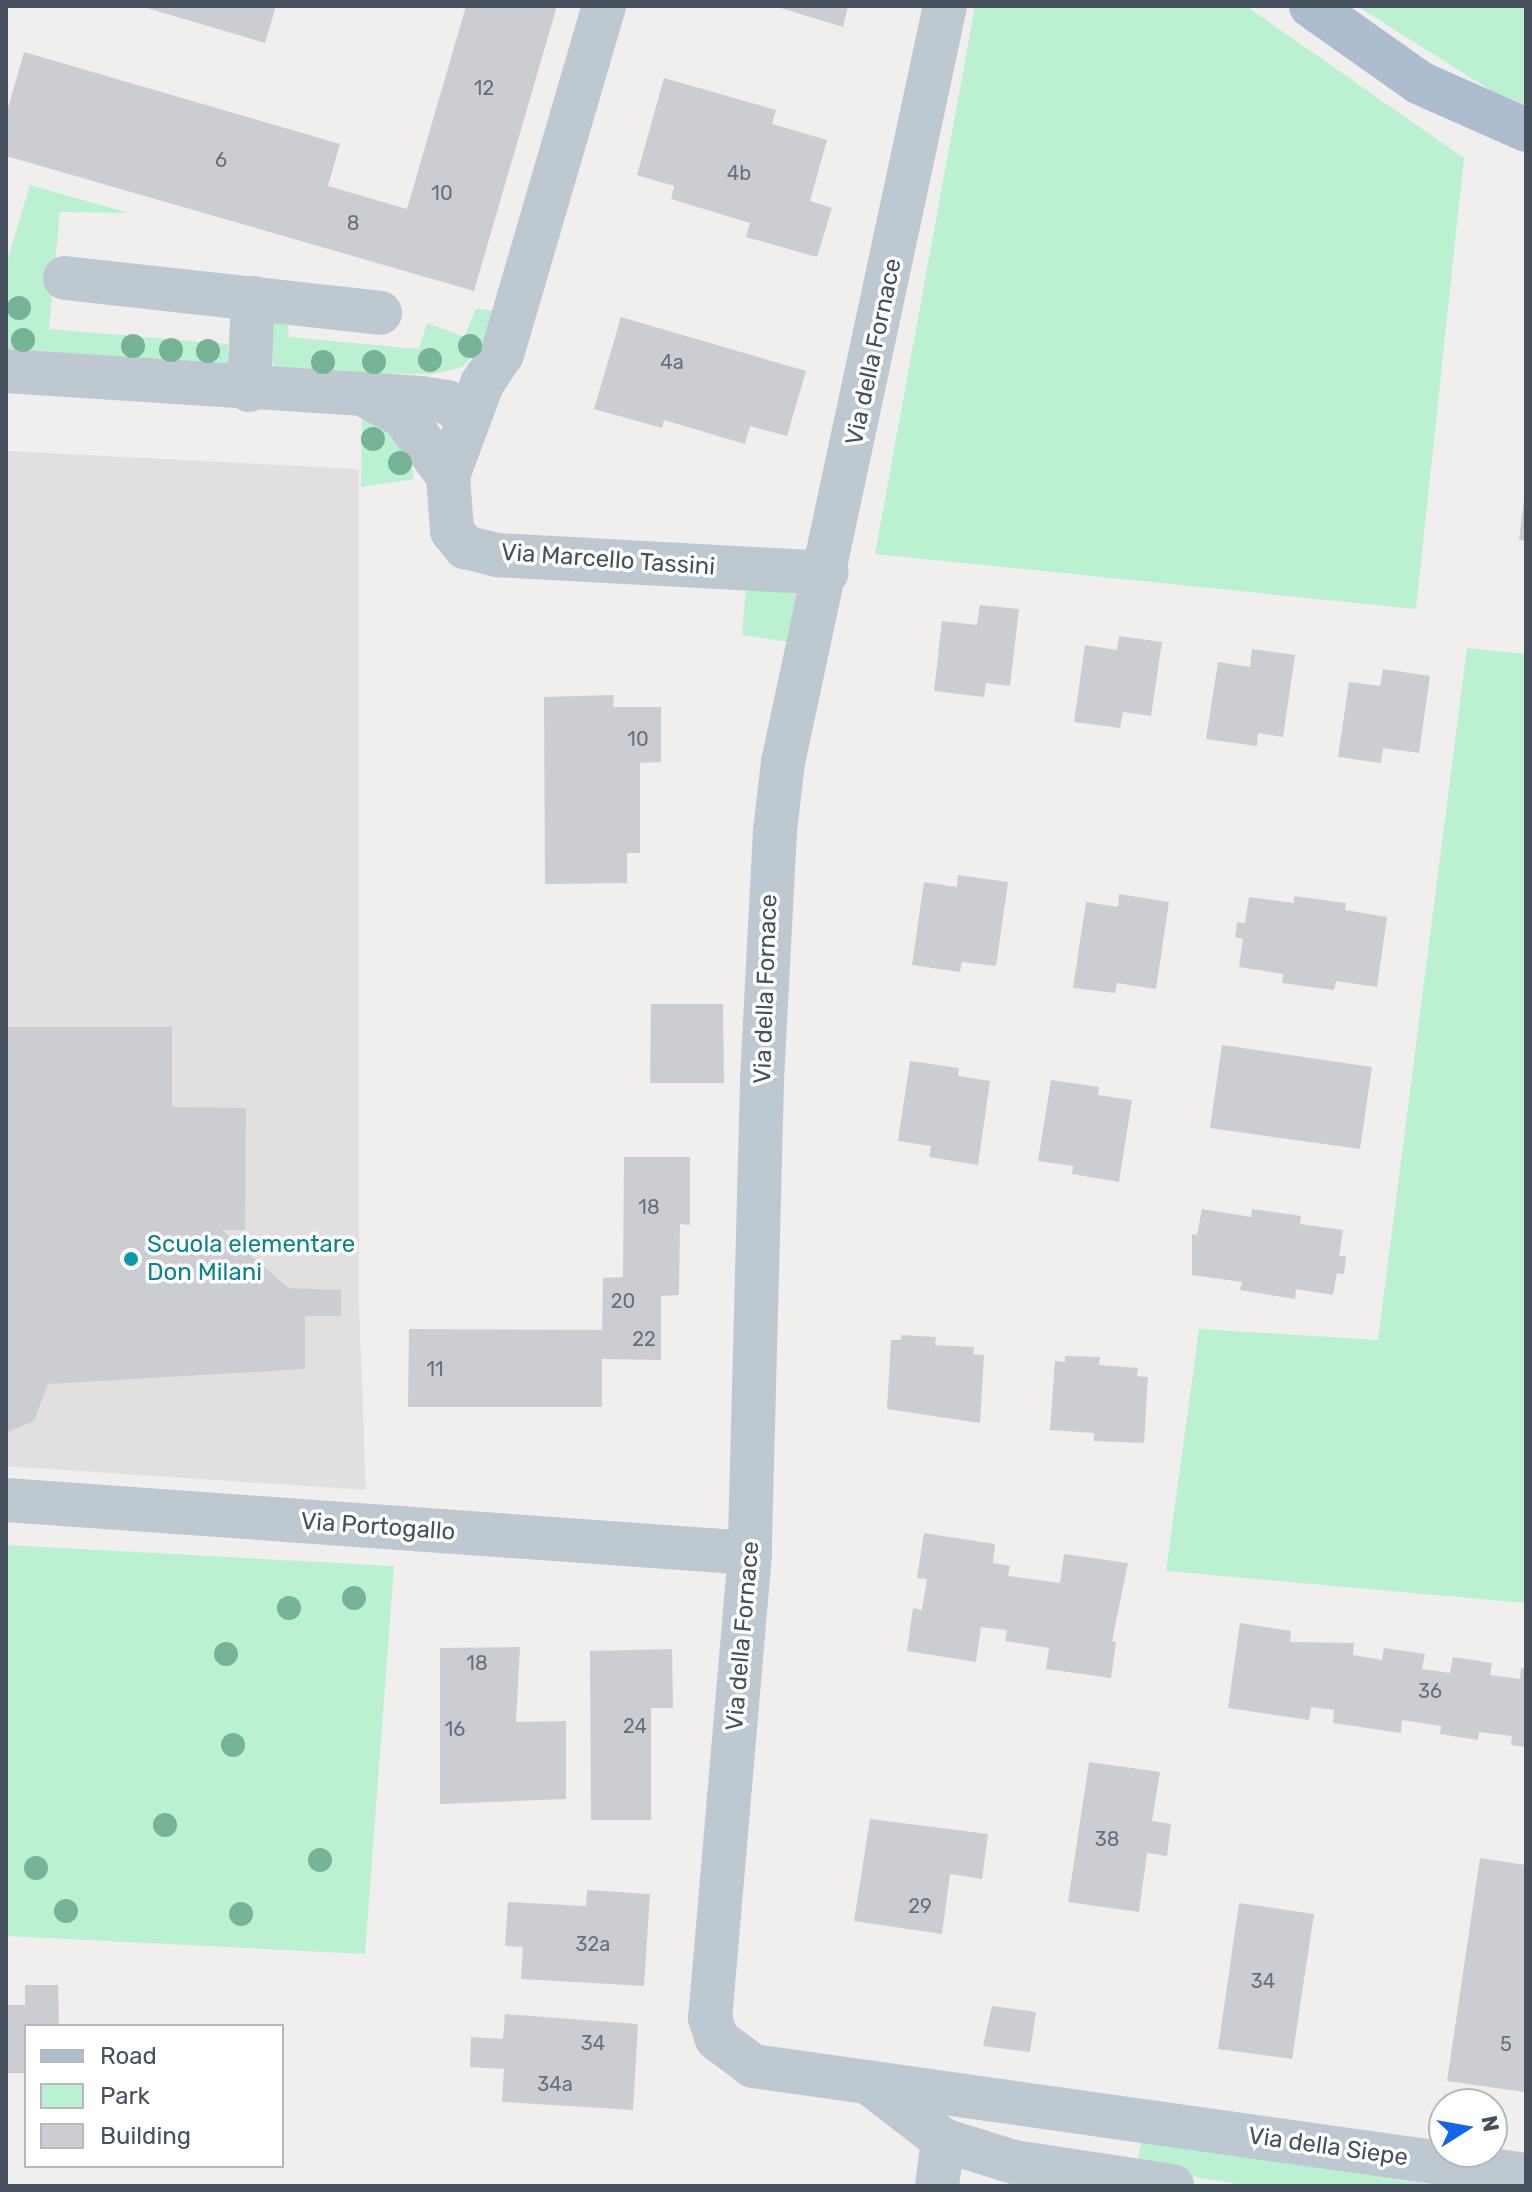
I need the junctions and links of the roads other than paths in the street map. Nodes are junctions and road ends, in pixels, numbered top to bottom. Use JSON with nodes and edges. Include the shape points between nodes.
{"nodes":[{"id":1,"x":604,"y":6,"type":"edge"},
{"id":2,"x":945,"y":6,"type":"edge"},
{"id":3,"x":1311,"y":6,"type":"edge"},
{"id":4,"x":1526,"y":130,"type":"edge"},
{"id":5,"x":65,"y":278,"type":"dead end"},
{"id":6,"x":253,"y":298,"type":"junction"},
{"id":7,"x":380,"y":313,"type":"dead end"},
{"id":8,"x":6,"y":371,"type":"edge"},
{"id":9,"x":249,"y":390,"type":"junction"},
{"id":10,"x":366,"y":396,"type":"junction"},
{"id":11,"x":469,"y":418,"type":"junction"},
{"id":12,"x":448,"y":476,"type":"junction"},
{"id":13,"x":827,"y":573,"type":"junction"},
{"id":14,"x":6,"y":1500,"type":"edge"},
{"id":15,"x":750,"y":1553,"type":"junction"},
{"id":16,"x":709,"y":1987,"type":"joint"},
{"id":17,"x":866,"y":2081,"type":"junction"},
{"id":18,"x":1023,"y":2103,"type":"junction"},
{"id":19,"x":1129,"y":2118,"type":"junction"},
{"id":20,"x":943,"y":2140,"type":"junction"},
{"id":21,"x":1014,"y":2162,"type":"junction"},
{"id":22,"x":1526,"y":2175,"type":"edge"},
{"id":23,"x":1120,"y":2178,"type":"junction"},
{"id":24,"x":937,"y":2186,"type":"edge"},
{"id":25,"x":1172,"y":2186,"type":"edge"}],
"edges":[{"from":1,"to":11,"type":"street","name":"Via Marcello Tassini","via":[[502,354]]},
{"from":2,"to":13,"type":"street","name":"Via della Fornace"},
{"from":3,"to":4,"type":"main road","via":[[1420,83]]},
{"from":5,"to":6,"type":"street"},
{"from":6,"to":7,"type":"street"},
{"from":6,"to":9,"type":"street"},
{"from":8,"to":9,"type":"street"},
{"from":9,"to":10,"type":"street"},
{"from":10,"to":11,"type":"street","via":[[447,402]]},
{"from":10,"to":12,"type":"street","via":[[403,416]]},
{"from":11,"to":12,"type":"street","name":"Via Marcello Tassini"},
{"from":12,"to":13,"type":"street","name":"Via Marcello Tassini","via":[[452,531],[465,547],[496,555]]},
{"from":13,"to":15,"type":"street","name":"Via della Fornace","via":[[783,762],[770,876]]},
{"from":14,"to":15,"type":"street","name":"Via Portogallo"},
{"from":15,"to":16,"type":"street","name":"Via della Fornace"},
{"from":16,"to":17,"type":"street","name":"Via della Siepe","via":[[717,2039],[733,2056],[753,2066]]},
{"from":17,"to":18,"type":"street","name":"Via della Siepe"},
{"from":17,"to":20,"type":"street","name":"Via della Siepe"},
{"from":18,"to":19,"type":"street","name":"Via della Siepe"},
{"from":18,"to":21,"type":"street"},
{"from":19,"to":22,"type":"street","name":"Via della Siepe"},
{"from":19,"to":23,"type":"street"},
{"from":20,"to":21,"type":"street","name":"Via della Siepe"},
{"from":20,"to":24,"type":"street"},
{"from":21,"to":23,"type":"street","name":"Via della Siepe"},
{"from":23,"to":25,"type":"street","name":"Via della Siepe"}]}
